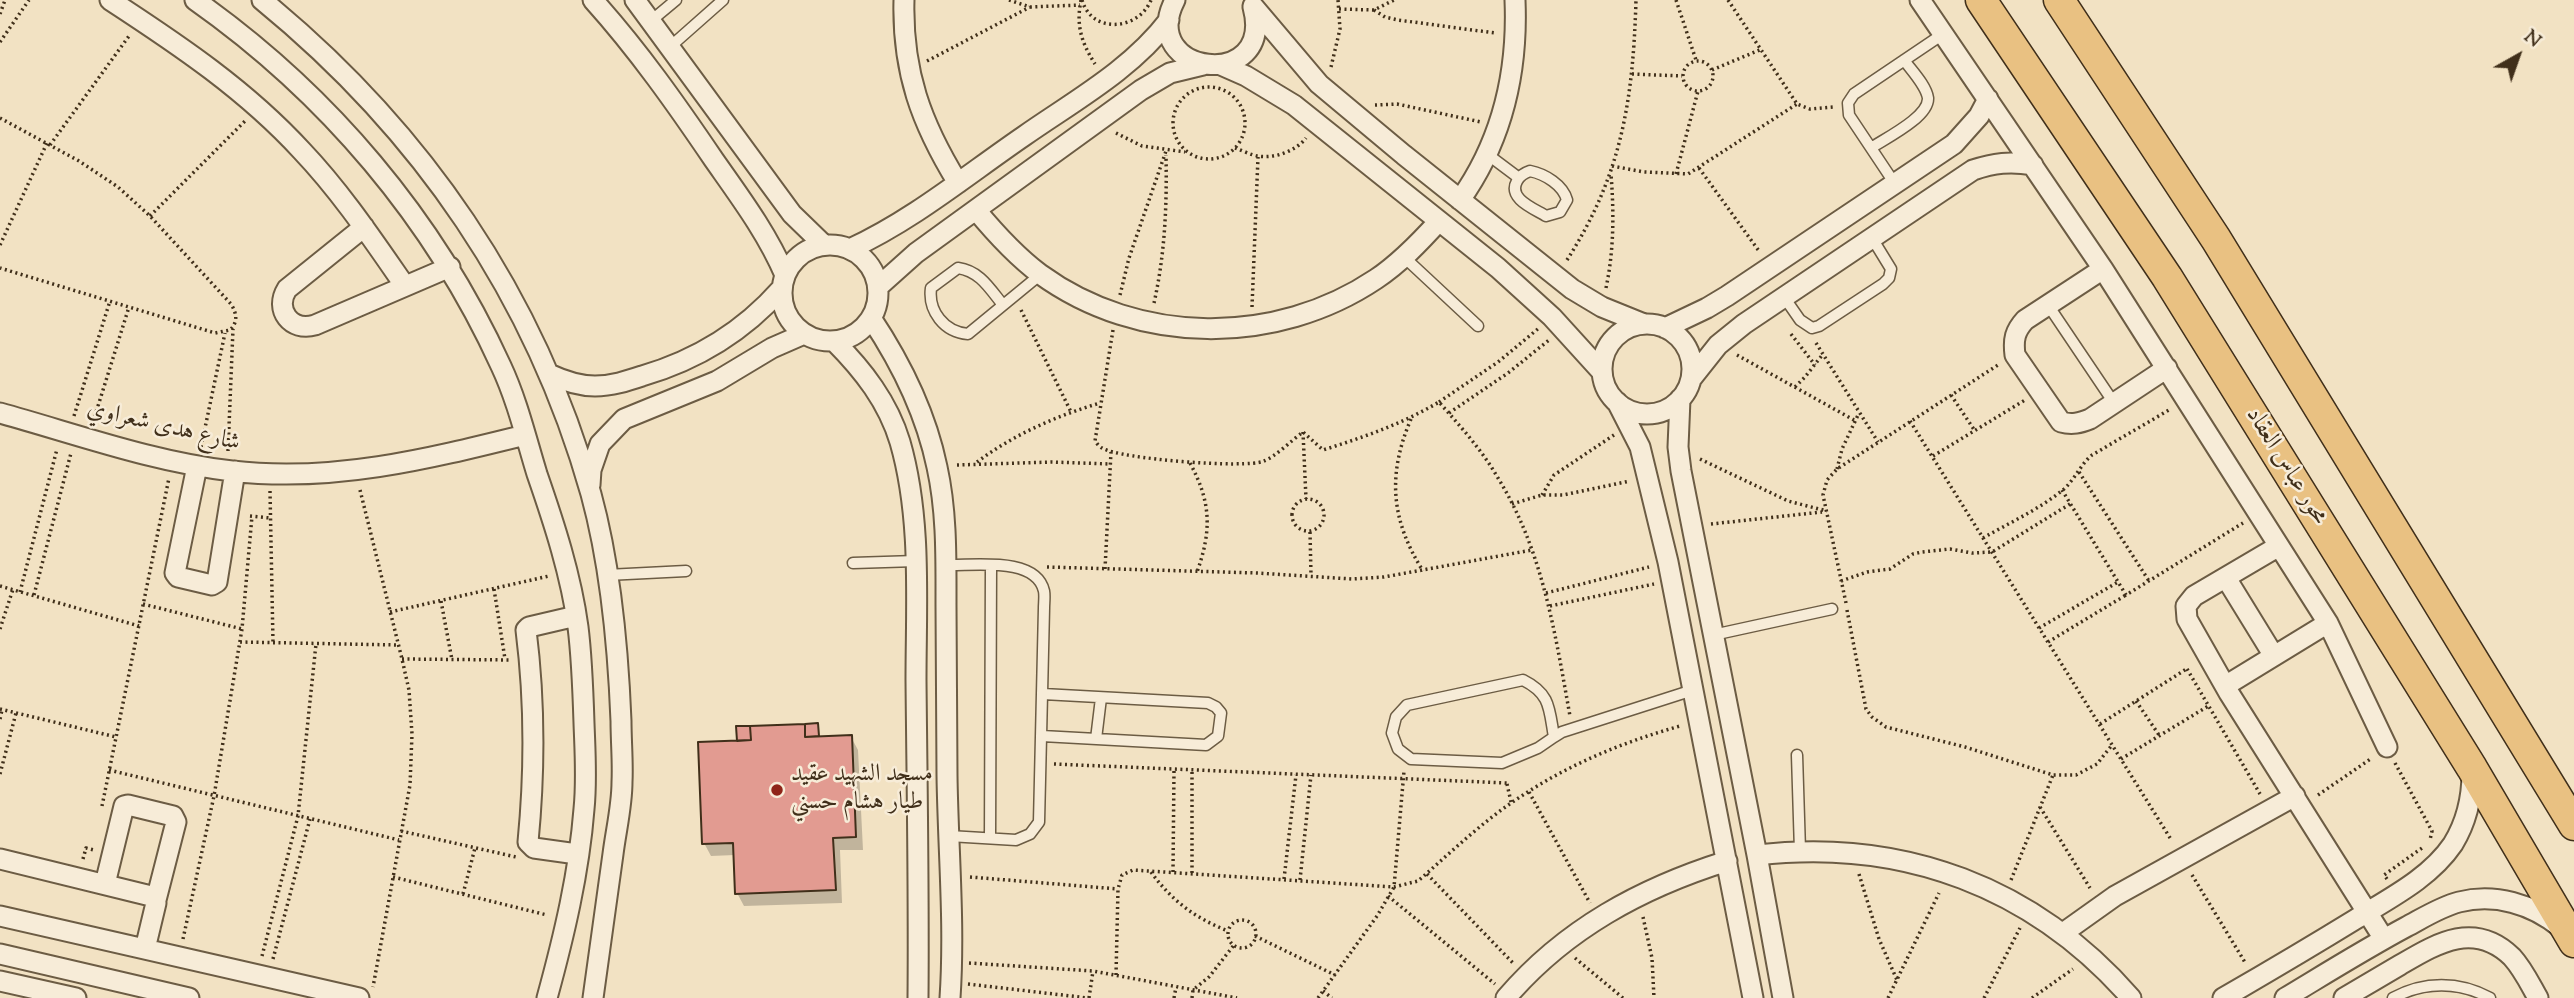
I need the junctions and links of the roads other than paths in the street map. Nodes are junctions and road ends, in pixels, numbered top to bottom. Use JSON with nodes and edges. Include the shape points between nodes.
{"nodes":[{"id":1,"x":110,"y":0,"type":"edge"},
{"id":2,"x":195,"y":0,"type":"edge"},
{"id":3,"x":262,"y":0,"type":"edge"},
{"id":4,"x":593,"y":0,"type":"edge"},
{"id":5,"x":635,"y":0,"type":"edge"},
{"id":6,"x":676,"y":0,"type":"edge"},
{"id":7,"x":723,"y":0,"type":"edge"},
{"id":8,"x":904,"y":0,"type":"edge"},
{"id":9,"x":1515,"y":0,"type":"edge"},
{"id":10,"x":1920,"y":0,"type":"edge"},
{"id":11,"x":1981,"y":0,"type":"edge"},
{"id":12,"x":2059,"y":0,"type":"edge"},
{"id":13,"x":1251,"y":3,"type":"edge"},
{"id":14,"x":1171,"y":7,"type":"edge"},
{"id":15,"x":652,"y":20,"type":"junction"},
{"id":16,"x":1943,"y":34,"type":"junction"},
{"id":17,"x":671,"y":46,"type":"junction"},
{"id":18,"x":1904,"y":60,"type":"junction"},
{"id":19,"x":1212,"y":65,"type":"junction"},
{"id":20,"x":1988,"y":99,"type":"junction"},
{"id":21,"x":1871,"y":148,"type":"junction"},
{"id":22,"x":1487,"y":154,"type":"junction"},
{"id":23,"x":2033,"y":165,"type":"junction"},
{"id":24,"x":1518,"y":178,"type":"junction"},
{"id":25,"x":958,"y":183,"type":"junction"},
{"id":26,"x":1895,"y":184,"type":"junction"},
{"id":27,"x":1460,"y":200,"type":"junction"},
{"id":28,"x":976,"y":210,"type":"junction"},
{"id":29,"x":1439,"y":221,"type":"junction"},
{"id":30,"x":364,"y":227,"type":"junction"},
{"id":31,"x":1872,"y":238,"type":"junction"},
{"id":32,"x":824,"y":245,"type":"junction"},
{"id":33,"x":850,"y":249,"type":"junction"},
{"id":34,"x":1404,"y":257,"type":"junction"},
{"id":35,"x":450,"y":267,"type":"junction"},
{"id":36,"x":2103,"y":269,"type":"junction"},
{"id":37,"x":1041,"y":274,"type":"junction"},
{"id":38,"x":783,"y":282,"type":"junction"},
{"id":39,"x":405,"y":286,"type":"junction"},
{"id":40,"x":878,"y":287,"type":"junction"},
{"id":41,"x":1777,"y":302,"type":"junction"},
{"id":42,"x":1003,"y":305,"type":"junction"},
{"id":43,"x":2048,"y":305,"type":"junction"},
{"id":44,"x":871,"y":318,"type":"junction"},
{"id":45,"x":1644,"y":324,"type":"junction"},
{"id":46,"x":1478,"y":326,"type":"dead end"},
{"id":47,"x":1665,"y":328,"type":"junction"},
{"id":48,"x":804,"y":334,"type":"junction"},
{"id":49,"x":834,"y":341,"type":"junction"},
{"id":50,"x":2167,"y":368,"type":"junction"},
{"id":51,"x":1602,"y":372,"type":"junction"},
{"id":52,"x":549,"y":374,"type":"junction"},
{"id":53,"x":1691,"y":379,"type":"junction"},
{"id":54,"x":1680,"y":399,"type":"junction"},
{"id":55,"x":1617,"y":402,"type":"junction"},
{"id":56,"x":2114,"y":403,"type":"junction"},
{"id":57,"x":0,"y":413,"type":"edge"},
{"id":58,"x":525,"y":435,"type":"junction"},
{"id":59,"x":197,"y":466,"type":"junction"},
{"id":60,"x":231,"y":471,"type":"junction"},
{"id":61,"x":591,"y":496,"type":"junction"},
{"id":62,"x":2279,"y":546,"type":"junction"},
{"id":63,"x":916,"y":561,"type":"junction"},
{"id":64,"x":853,"y":563,"type":"dead end"},
{"id":65,"x":946,"y":565,"type":"junction"},
{"id":66,"x":991,"y":566,"type":"junction"},
{"id":67,"x":686,"y":571,"type":"dead end"},
{"id":68,"x":607,"y":575,"type":"junction"},
{"id":69,"x":2226,"y":578,"type":"junction"},
{"id":70,"x":1832,"y":609,"type":"dead end"},
{"id":71,"x":576,"y":616,"type":"junction"},
{"id":72,"x":2328,"y":623,"type":"junction"},
{"id":73,"x":1713,"y":635,"type":"junction"},
{"id":74,"x":2274,"y":656,"type":"junction"},
{"id":75,"x":2227,"y":689,"type":"junction"},
{"id":76,"x":1693,"y":690,"type":"junction"},
{"id":77,"x":1043,"y":694,"type":"junction"},
{"id":78,"x":1101,"y":698,"type":"junction"},
{"id":79,"x":1042,"y":736,"type":"junction"},
{"id":80,"x":1554,"y":737,"type":"junction"},
{"id":81,"x":1096,"y":739,"type":"junction"},
{"id":82,"x":2387,"y":747,"type":"road end"},
{"id":83,"x":1797,"y":755,"type":"dead end"},
{"id":84,"x":2472,"y":768,"type":"junction"},
{"id":85,"x":2298,"y":801,"type":"junction"},
{"id":86,"x":2574,"y":825,"type":"edge"},
{"id":87,"x":949,"y":836,"type":"junction"},
{"id":88,"x":990,"y":838,"type":"junction"},
{"id":89,"x":1800,"y":851,"type":"junction"},
{"id":90,"x":577,"y":853,"type":"junction"},
{"id":91,"x":1757,"y":855,"type":"junction"},
{"id":92,"x":0,"y":859,"type":"edge"},
{"id":93,"x":1727,"y":861,"type":"junction"},
{"id":94,"x":105,"y":884,"type":"junction"},
{"id":95,"x":156,"y":900,"type":"junction"},
{"id":96,"x":2368,"y":912,"type":"junction"},
{"id":97,"x":0,"y":916,"type":"edge"},
{"id":98,"x":2063,"y":933,"type":"junction"},
{"id":99,"x":2384,"y":939,"type":"junction"},
{"id":100,"x":2572,"y":939,"type":"edge"},
{"id":101,"x":145,"y":949,"type":"junction"},
{"id":102,"x":0,"y":954,"type":"edge"},
{"id":103,"x":0,"y":981,"type":"edge"},
{"id":104,"x":951,"y":990,"type":"edge"},
{"id":105,"x":1508,"y":996,"type":"edge"},
{"id":106,"x":2292,"y":996,"type":"edge"},
{"id":107,"x":76,"y":998,"type":"edge"},
{"id":108,"x":189,"y":998,"type":"edge"},
{"id":109,"x":359,"y":998,"type":"edge"},
{"id":110,"x":547,"y":998,"type":"edge"},
{"id":111,"x":593,"y":998,"type":"edge"},
{"id":112,"x":918,"y":998,"type":"edge"},
{"id":113,"x":1753,"y":998,"type":"edge"},
{"id":114,"x":1783,"y":998,"type":"edge"},
{"id":115,"x":2131,"y":998,"type":"edge"},
{"id":116,"x":2223,"y":998,"type":"edge"},
{"id":117,"x":2344,"y":998,"type":"edge"},
{"id":118,"x":2393,"y":998,"type":"edge"},
{"id":119,"x":2490,"y":998,"type":"edge"},
{"id":120,"x":2538,"y":998,"type":"edge"}],
"edges":[{"from":1,"to":30,"type":"street","via":[[198,58],[259,108],[302,151]]},
{"from":2,"to":35,"type":"street","via":[[326,110],[393,187]]},
{"from":3,"to":52,"type":"street","via":[[342,70],[413,148],[496,270]]},
{"from":4,"to":38,"type":"street","via":[[681,111],[765,235]]},
{"from":5,"to":15,"type":"street"},
{"from":6,"to":15,"type":"lane"},
{"from":7,"to":17,"type":"lane"},
{"from":8,"to":25,"type":"street","via":[[908,70],[919,110]]},
{"from":9,"to":22,"type":"street","via":[[1513,66],[1499,126]]},
{"from":10,"to":16,"type":"street"},
{"from":11,"to":84,"type":"main road","name":"محور عباس العقاد","via":[[2167,277]]},
{"from":12,"to":86,"type":"main road","via":[[2216,239]]},
{"from":13,"to":19,"type":"street","via":[[1256,28],[1248,48],[1240,56]]},
{"from":13,"to":27,"type":"street","via":[[1319,83]]},
{"from":14,"to":19,"type":"street","via":[[1174,44],[1191,61]]},
{"from":14,"to":25,"type":"street","via":[[1142,51]]},
{"from":15,"to":17,"type":"street"},
{"from":16,"to":18,"type":"lane"},
{"from":16,"to":20,"type":"street"},
{"from":17,"to":32,"type":"street","via":[[792,214]]},
{"from":18,"to":21,"type":"lane","via":[[1848,103],[1849,114]]},
{"from":18,"to":21,"type":"lane","via":[[1925,89],[1926,109]]},
{"from":19,"to":28,"type":"street","via":[[1155,81]]},
{"from":19,"to":29,"type":"street","via":[[1271,90]]},
{"from":20,"to":23,"type":"street"},
{"from":20,"to":26,"type":"street","via":[[1954,144]]},
{"from":21,"to":26,"type":"lane"},
{"from":22,"to":24,"type":"lane"},
{"from":22,"to":27,"type":"street"},
{"from":23,"to":31,"type":"street","via":[[1992,163],[1973,170]]},
{"from":23,"to":36,"type":"street"},
{"from":24,"to":24,"type":"lane","via":[[1514,189],[1519,199],[1546,216],[1560,212],[1567,200],[1562,188],[1537,172]]},
{"from":25,"to":33,"type":"street","via":[[896,226]]},
{"from":26,"to":47,"type":"street","via":[[1707,308]]},
{"from":27,"to":45,"type":"street","via":[[1556,276],[1602,307]]},
{"from":28,"to":37,"type":"street"},
{"from":28,"to":40,"type":"street"},
{"from":29,"to":34,"type":"street"},
{"from":29,"to":51,"type":"street","via":[[1516,283]]},
{"from":30,"to":39,"type":"street"},
{"from":30,"to":39,"type":"street","via":[[288,289],[282,302],[285,316],[295,325],[308,327]]},
{"from":31,"to":41,"type":"street"},
{"from":31,"to":41,"type":"lane","via":[[1891,269],[1889,278],[1819,326],[1805,325]]},
{"from":32,"to":33,"type":"street"},
{"from":32,"to":38,"type":"street","via":[[793,261]]},
{"from":33,"to":40,"type":"street","via":[[869,264]]},
{"from":34,"to":37,"type":"street","via":[[1368,284],[1317,310],[1251,327],[1206,329],[1149,323],[1065,290]]},
{"from":34,"to":46,"type":"lane"},
{"from":35,"to":39,"type":"street"},
{"from":35,"to":58,"type":"street","via":[[503,369]]},
{"from":36,"to":43,"type":"street"},
{"from":36,"to":50,"type":"street"},
{"from":37,"to":42,"type":"lane"},
{"from":38,"to":48,"type":"street","via":[[785,310]]},
{"from":38,"to":52,"type":"street","via":[[754,317],[723,341],[653,373],[595,386]]},
{"from":40,"to":44,"type":"street"},
{"from":41,"to":53,"type":"street","via":[[1718,345]]},
{"from":42,"to":42,"type":"lane","via":[[968,334],[957,333],[932,309],[931,288],[958,268],[970,270]]},
{"from":43,"to":56,"type":"lane"},
{"from":43,"to":56,"type":"street","via":[[2025,320],[2013,342],[2015,355],[2038,391],[2061,422],[2070,424],[2090,419]]},
{"from":44,"to":49,"type":"street","via":[[856,334]]},
{"from":44,"to":65,"type":"street","via":[[903,370],[926,427],[943,499]]},
{"from":45,"to":47,"type":"street"},
{"from":45,"to":51,"type":"street","via":[[1630,327],[1614,340],[1603,358]]},
{"from":47,"to":53,"type":"street","via":[[1684,343]]},
{"from":48,"to":49,"type":"street"},
{"from":48,"to":61,"type":"street","via":[[717,382],[624,419],[608,434],[595,457]]},
{"from":49,"to":63,"type":"street","via":[[873,387],[900,441],[909,479]]},
{"from":50,"to":56,"type":"street"},
{"from":50,"to":62,"type":"street"},
{"from":51,"to":55,"type":"street"},
{"from":52,"to":61,"type":"street"},
{"from":53,"to":54,"type":"street"},
{"from":54,"to":55,"type":"street","via":[[1654,413],[1634,412]]},
{"from":54,"to":73,"type":"street","via":[[1678,447]]},
{"from":55,"to":76,"type":"street","via":[[1640,447],[1648,477]]},
{"from":57,"to":59,"type":"street","name":"شارع هدى شعراوي"},
{"from":58,"to":60,"type":"street","name":"شارع هدى شعراوي","via":[[424,461],[355,471],[298,475]]},
{"from":58,"to":71,"type":"street","via":[[558,536]]},
{"from":59,"to":60,"type":"street","name":"شارع هدى شعراوي"},
{"from":59,"to":60,"type":"street","via":[[175,573],[212,585],[217,582]]},
{"from":61,"to":68,"type":"street"},
{"from":62,"to":69,"type":"street"},
{"from":62,"to":72,"type":"street"},
{"from":63,"to":64,"type":"lane"},
{"from":63,"to":112,"type":"street"},
{"from":65,"to":66,"type":"lane"},
{"from":65,"to":87,"type":"street"},
{"from":66,"to":77,"type":"lane","via":[[1019,566],[1035,575],[1044,590]]},
{"from":66,"to":88,"type":"lane"},
{"from":67,"to":68,"type":"lane"},
{"from":68,"to":111,"type":"street","via":[[619,664],[622,783]]},
{"from":69,"to":74,"type":"street"},
{"from":69,"to":75,"type":"street","via":[[2193,596],[2186,606],[2187,619]]},
{"from":70,"to":73,"type":"lane"},
{"from":71,"to":90,"type":"street","via":[[586,758]]},
{"from":71,"to":90,"type":"street","via":[[526,630],[535,736],[529,845]]},
{"from":72,"to":74,"type":"street"},
{"from":72,"to":82,"type":"street"},
{"from":73,"to":91,"type":"street"},
{"from":74,"to":75,"type":"street"},
{"from":75,"to":85,"type":"street"},
{"from":76,"to":80,"type":"lane"},
{"from":76,"to":93,"type":"street"},
{"from":77,"to":78,"type":"lane"},
{"from":77,"to":79,"type":"lane"},
{"from":78,"to":81,"type":"lane"},
{"from":78,"to":81,"type":"lane","via":[[1208,703],[1221,713],[1218,736],[1206,745]]},
{"from":79,"to":81,"type":"lane"},
{"from":79,"to":88,"type":"lane","via":[[1039,822],[1030,834],[1016,839]]},
{"from":80,"to":80,"type":"lane","via":[[1502,763],[1411,759],[1398,749],[1392,733],[1396,717],[1407,705],[1523,680],[1538,687],[1548,700]]},
{"from":83,"to":89,"type":"lane"},
{"from":84,"to":96,"type":"street","via":[[2472,796],[2465,822],[2451,846],[2428,872]]},
{"from":84,"to":100,"type":"main road","name":"محور عباس العقاد"},
{"from":85,"to":96,"type":"street"},
{"from":85,"to":98,"type":"street","via":[[2269,811],[2101,905]]},
{"from":87,"to":88,"type":"lane"},
{"from":87,"to":104,"type":"street"},
{"from":89,"to":91,"type":"street"},
{"from":89,"to":98,"type":"street","via":[[1854,853],[1949,873],[2004,896]]},
{"from":90,"to":110,"type":"street","via":[[567,920]]},
{"from":91,"to":114,"type":"street"},
{"from":92,"to":94,"type":"street"},
{"from":93,"to":105,"type":"street","via":[[1682,875],[1598,918],[1560,945]]},
{"from":93,"to":113,"type":"street"},
{"from":94,"to":95,"type":"street","via":[[152,895]]},
{"from":94,"to":95,"type":"street","via":[[124,806],[173,816],[176,822]]},
{"from":95,"to":101,"type":"street"},
{"from":96,"to":99,"type":"street"},
{"from":96,"to":116,"type":"street"},
{"from":97,"to":101,"type":"street"},
{"from":98,"to":115,"type":"street"},
{"from":99,"to":100,"type":"street","via":[[2460,902],[2490,899],[2547,916]]},
{"from":99,"to":106,"type":"street"},
{"from":101,"to":109,"type":"street"},
{"from":102,"to":108,"type":"street"},
{"from":103,"to":107,"type":"street"},
{"from":117,"to":120,"type":"street","via":[[2433,945],[2460,938],[2500,948],[2521,968]]},
{"from":118,"to":119,"type":"lane","via":[[2415,988],[2449,985]]}]}
